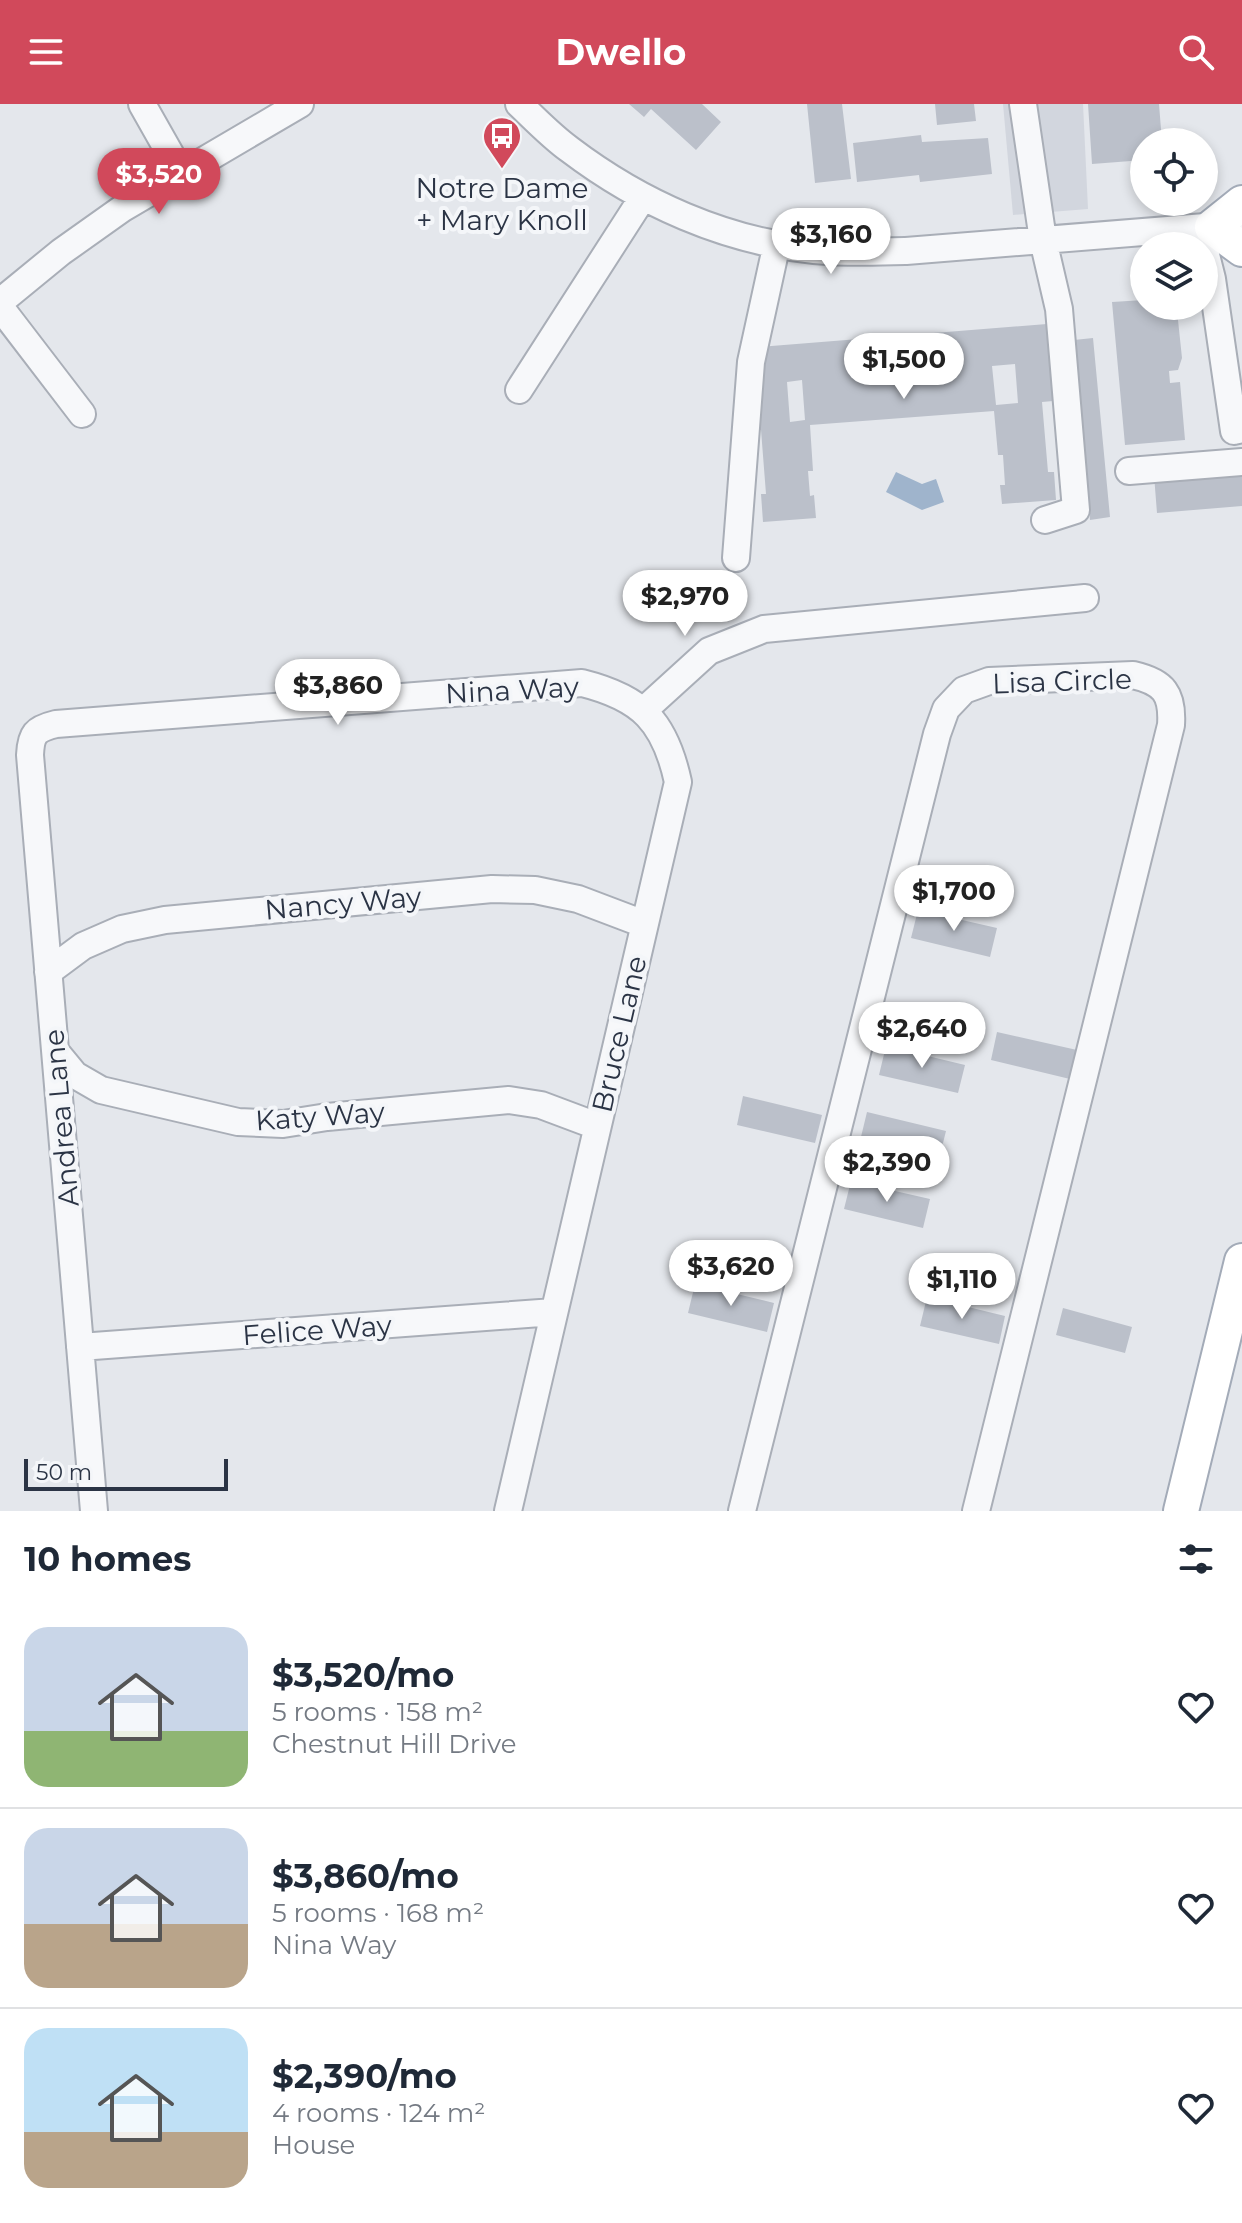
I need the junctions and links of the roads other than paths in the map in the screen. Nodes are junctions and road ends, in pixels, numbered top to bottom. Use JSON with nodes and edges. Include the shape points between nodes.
{"nodes":[{"id":1,"x":142,"y":104,"type":"edge"},
{"id":2,"x":300,"y":104,"type":"edge"},
{"id":3,"x":519,"y":104,"type":"edge"},
{"id":4,"x":1023,"y":104,"type":"edge"},
{"id":5,"x":181,"y":173,"type":"junction"},
{"id":6,"x":643,"y":197,"type":"junction"},
{"id":7,"x":1242,"y":203,"type":"edge"},
{"id":8,"x":1214,"y":232,"type":"edge"},
{"id":9,"x":1130,"y":237,"type":"edge"},
{"id":10,"x":1218,"y":237,"type":"edge"},
{"id":11,"x":1043,"y":240,"type":"junction"},
{"id":12,"x":777,"y":243,"type":"junction"},
{"id":13,"x":1242,"y":249,"type":"edge"},
{"id":14,"x":0,"y":304,"type":"edge"},
{"id":15,"x":1218,"y":320,"type":"edge"},
{"id":16,"x":519,"y":390,"type":"dead end"},
{"id":17,"x":82,"y":414,"type":"dead end"},
{"id":18,"x":1242,"y":429,"type":"edge"},
{"id":19,"x":1242,"y":462,"type":"edge"},
{"id":20,"x":1129,"y":471,"type":"dead end"},
{"id":21,"x":1045,"y":520,"type":"dead end"},
{"id":22,"x":736,"y":558,"type":"dead end"},
{"id":23,"x":1085,"y":598,"type":"dead end"},
{"id":24,"x":643,"y":711,"type":"junction"},
{"id":25,"x":40,"y":728,"type":"joint"},
{"id":26,"x":644,"y":924,"type":"junction"},
{"id":27,"x":48,"y":972,"type":"junction"},
{"id":28,"x":56,"y":1052,"type":"junction"},
{"id":29,"x":597,"y":1126,"type":"junction"},
{"id":30,"x":1239,"y":1283,"type":"edge"},
{"id":31,"x":554,"y":1312,"type":"junction"},
{"id":32,"x":80,"y":1347,"type":"junction"},
{"id":33,"x":94,"y":1511,"type":"edge"},
{"id":34,"x":508,"y":1511,"type":"edge"},
{"id":35,"x":742,"y":1511,"type":"edge"},
{"id":36,"x":976,"y":1511,"type":"edge"},
{"id":37,"x":1181,"y":1511,"type":"edge"}],
"edges":[{"from":1,"to":5,"type":"street"},
{"from":2,"to":5,"type":"street"},
{"from":3,"to":6,"type":"street","via":[[567,148]]},
{"from":4,"to":11,"type":"street"},
{"from":5,"to":14,"type":"street","via":[[61,252]]},
{"from":6,"to":12,"type":"street","via":[[690,219]]},
{"from":6,"to":16,"type":"street"},
{"from":7,"to":8,"type":"main road"},
{"from":9,"to":11,"type":"street"},
{"from":10,"to":13,"type":"main road"},
{"from":11,"to":12,"type":"street","via":[[853,253]]},
{"from":11,"to":21,"type":"street","via":[[1059,309],[1076,510]]},
{"from":12,"to":22,"type":"street","via":[[751,362]]},
{"from":14,"to":17,"type":"street"},
{"from":15,"to":18,"type":"street","via":[[1234,431]]},
{"from":19,"to":20,"type":"street"},
{"from":23,"to":24,"type":"street","via":[[764,629],[709,651]]},
{"from":24,"to":25,"type":"street","name":"Nina Way","via":[[611,690],[582,683]]},
{"from":24,"to":26,"type":"street","name":"Bruce Lane","via":[[672,753],[678,782]]},
{"from":25,"to":27,"type":"street","name":"Andrea Lane","via":[[31,740],[30,755]]},
{"from":26,"to":27,"type":"street","name":"Nancy Way","via":[[578,899],[492,889],[165,920],[96,940]]},
{"from":26,"to":29,"type":"street","name":"Bruce Lane"},
{"from":27,"to":28,"type":"street","name":"Andrea Lane"},
{"from":28,"to":29,"type":"street","name":"Katy Way","via":[[75,1075],[101,1090],[238,1122],[283,1124],[509,1100],[541,1105]]},
{"from":28,"to":32,"type":"street","name":"Andrea Lane"},
{"from":29,"to":31,"type":"street","name":"Bruce Lane"},
{"from":30,"to":37,"type":"main road"},
{"from":31,"to":32,"type":"street","name":"Felice Way"},
{"from":31,"to":34,"type":"street","name":"Bruce Lane"},
{"from":32,"to":33,"type":"street","name":"Andrea Lane"},
{"from":35,"to":36,"type":"street","name":"Lisa Circle","via":[[946,709],[964,690],[989,681],[1133,675],[1151,679],[1165,690],[1172,707],[1171,725]]}]}
